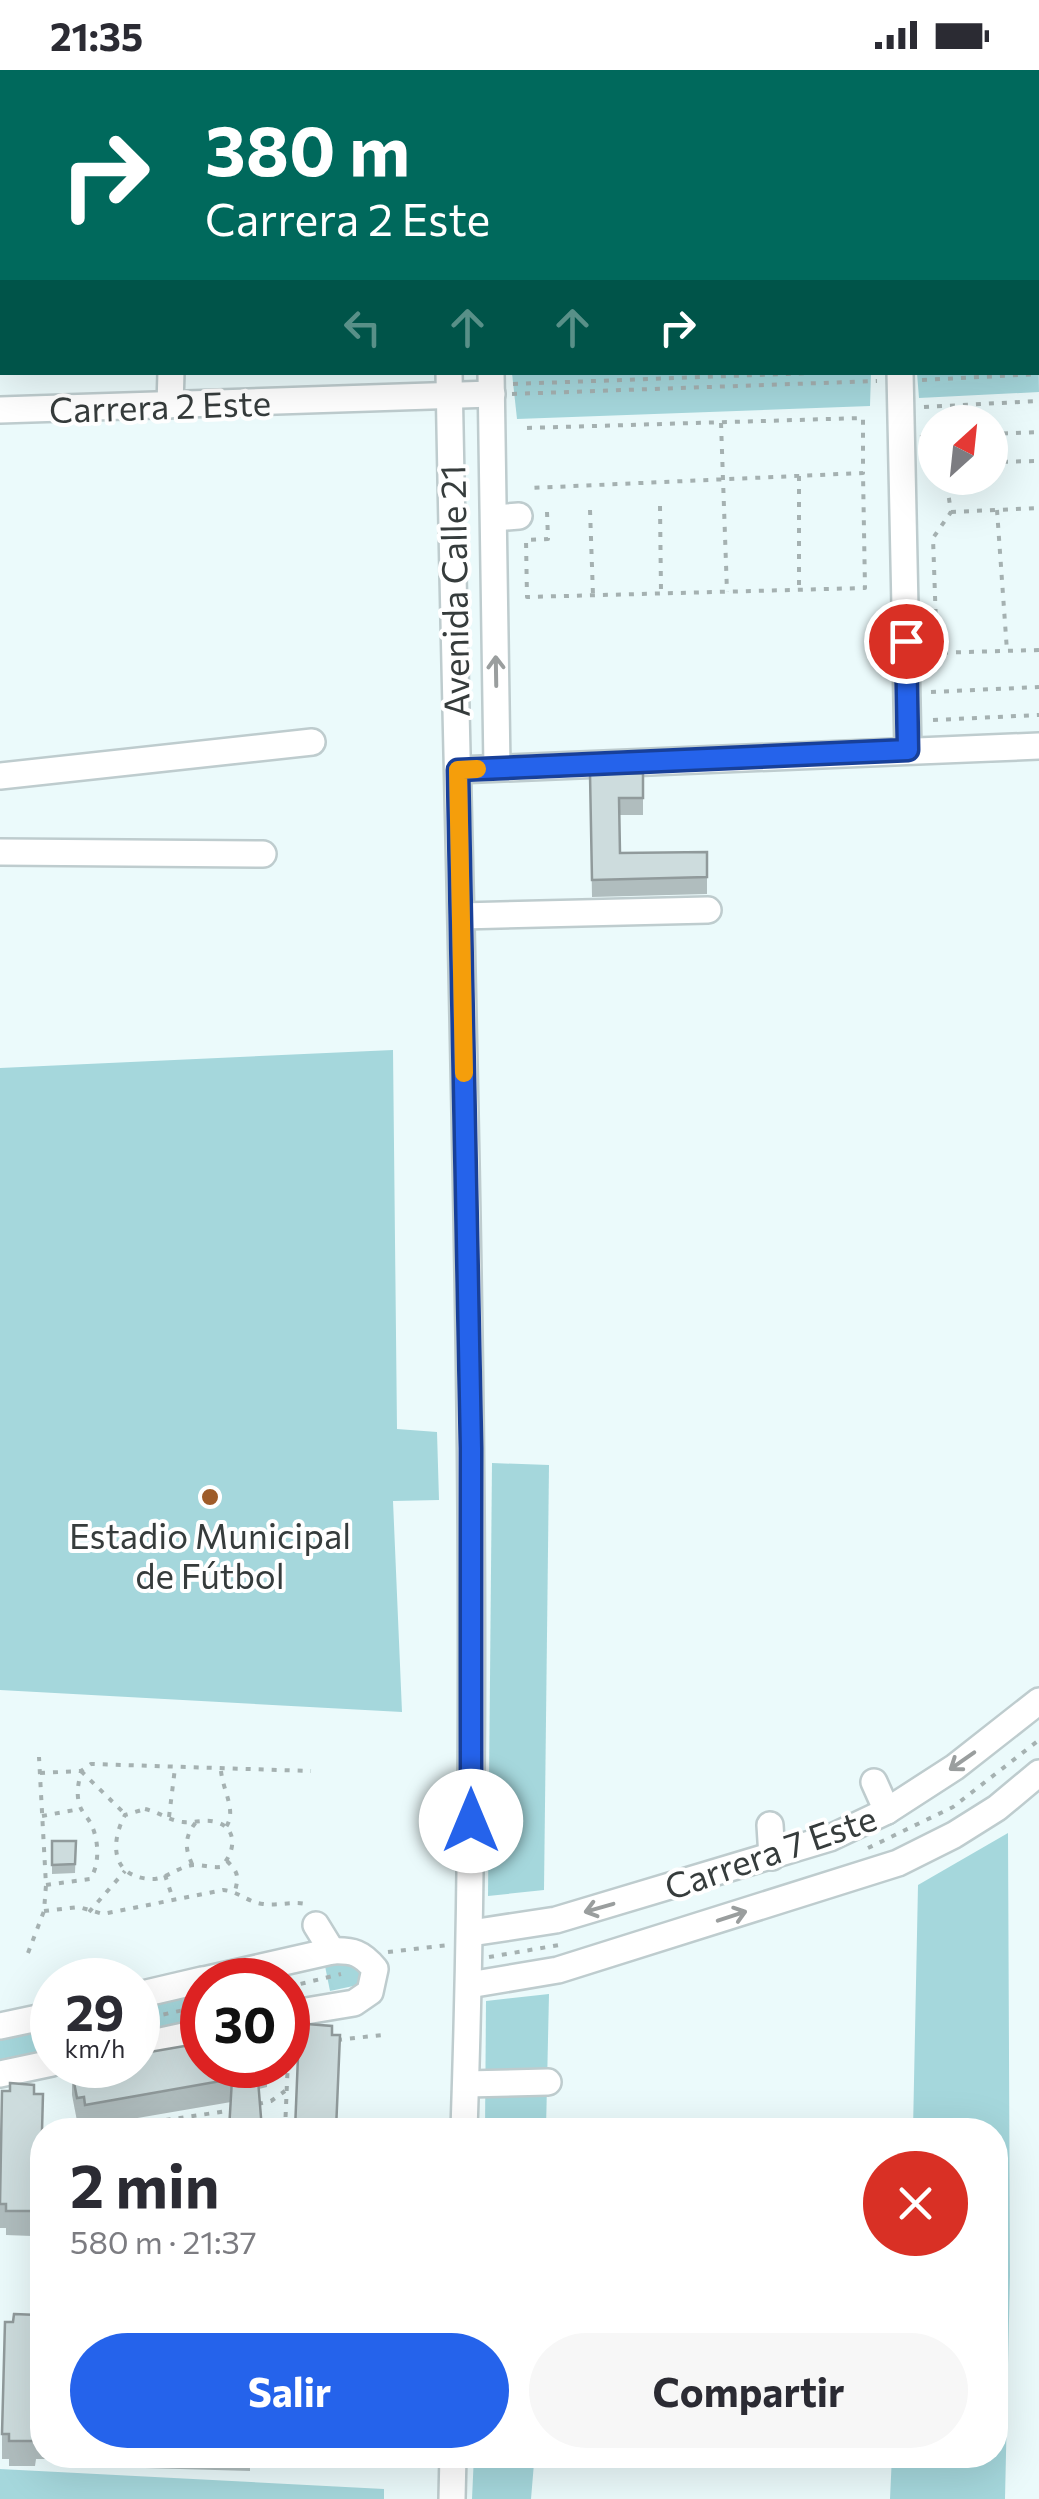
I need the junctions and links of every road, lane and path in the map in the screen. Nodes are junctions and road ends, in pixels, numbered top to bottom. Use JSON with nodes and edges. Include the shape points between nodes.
{"nodes":[{"id":1,"x":171,"y":375,"type":"edge"},
{"id":2,"x":752,"y":375,"type":"edge"},
{"id":3,"x":992,"y":375,"type":"edge"},
{"id":4,"x":899,"y":377,"type":"edge"},
{"id":5,"x":492,"y":384,"type":"edge"},
{"id":6,"x":449,"y":385,"type":"edge"},
{"id":7,"x":1039,"y":401,"type":"edge"},
{"id":8,"x":170,"y":405,"type":"junction"},
{"id":9,"x":959,"y":405,"type":"edge"},
{"id":10,"x":0,"y":410,"type":"edge"},
{"id":11,"x":722,"y":423,"type":"junction"},
{"id":12,"x":527,"y":428,"type":"dead end"},
{"id":13,"x":1039,"y":432,"type":"edge"},
{"id":14,"x":1008,"y":433,"type":"edge"},
{"id":15,"x":1039,"y":461,"type":"edge"},
{"id":16,"x":918,"y":462,"type":"edge"},
{"id":17,"x":1008,"y":462,"type":"edge"},
{"id":18,"x":863,"y":472,"type":"junction"},
{"id":19,"x":799,"y":476,"type":"junction"},
{"id":20,"x":722,"y":480,"type":"junction"},
{"id":21,"x":530,"y":488,"type":"dead end"},
{"id":22,"x":925,"y":495,"type":"edge"},
{"id":23,"x":928,"y":495,"type":"edge"},
{"id":24,"x":660,"y":506,"type":"dead end"},
{"id":25,"x":1039,"y":508,"type":"edge"},
{"id":26,"x":590,"y":510,"type":"dead end"},
{"id":27,"x":996,"y":510,"type":"junction"},
{"id":28,"x":547,"y":512,"type":"dead end"},
{"id":29,"x":951,"y":512,"type":"junction"},
{"id":30,"x":799,"y":590,"type":"junction"},
{"id":31,"x":728,"y":592,"type":"junction"},
{"id":32,"x":661,"y":594,"type":"junction"},
{"id":33,"x":593,"y":595,"type":"junction"},
{"id":34,"x":1039,"y":650,"type":"edge"},
{"id":35,"x":1006,"y":651,"type":"junction"},
{"id":36,"x":1039,"y":688,"type":"edge"},
{"id":37,"x":931,"y":692,"type":"dead end"},
{"id":38,"x":1039,"y":716,"type":"edge"},
{"id":39,"x":933,"y":720,"type":"dead end"},
{"id":40,"x":312,"y":742,"type":"dead end"},
{"id":41,"x":1039,"y":746,"type":"edge"},
{"id":42,"x":908,"y":750,"type":"junction"},
{"id":43,"x":497,"y":768,"type":"junction"},
{"id":44,"x":458,"y":770,"type":"junction"},
{"id":45,"x":0,"y":776,"type":"edge"},
{"id":46,"x":0,"y":852,"type":"edge"},
{"id":47,"x":263,"y":854,"type":"dead end"},
{"id":48,"x":708,"y":910,"type":"dead end"},
{"id":49,"x":461,"y":916,"type":"junction"},
{"id":50,"x":1039,"y":1701,"type":"edge"},
{"id":51,"x":39,"y":1757,"type":"dead end"},
{"id":52,"x":175,"y":1768,"type":"junction"},
{"id":53,"x":81,"y":1770,"type":"junction"},
{"id":54,"x":220,"y":1770,"type":"junction"},
{"id":55,"x":311,"y":1771,"type":"dead end"},
{"id":56,"x":1039,"y":1773,"type":"edge"},
{"id":57,"x":40,"y":1774,"type":"junction"},
{"id":58,"x":874,"y":1782,"type":"dead end"},
{"id":59,"x":80,"y":1809,"type":"junction"},
{"id":60,"x":887,"y":1811,"type":"junction"},
{"id":61,"x":125,"y":1815,"type":"junction"},
{"id":62,"x":42,"y":1816,"type":"junction"},
{"id":63,"x":169,"y":1817,"type":"junction"},
{"id":64,"x":197,"y":1821,"type":"junction"},
{"id":65,"x":770,"y":1825,"type":"dead end"},
{"id":66,"x":226,"y":1827,"type":"junction"},
{"id":67,"x":772,"y":1857,"type":"junction"},
{"id":68,"x":227,"y":1862,"type":"junction"},
{"id":69,"x":192,"y":1864,"type":"junction"},
{"id":70,"x":126,"y":1870,"type":"junction"},
{"id":71,"x":165,"y":1875,"type":"junction"},
{"id":72,"x":46,"y":1885,"type":"junction"},
{"id":73,"x":235,"y":1890,"type":"junction"},
{"id":74,"x":173,"y":1900,"type":"junction"},
{"id":75,"x":44,"y":1911,"type":"junction"},
{"id":76,"x":89,"y":1912,"type":"junction"},
{"id":77,"x":313,"y":1915,"type":"joint"},
{"id":78,"x":470,"y":1938,"type":"junction"},
{"id":79,"x":28,"y":1953,"type":"dead end"},
{"id":80,"x":363,"y":1954,"type":"junction"},
{"id":81,"x":338,"y":1962,"type":"junction"},
{"id":82,"x":310,"y":1966,"type":"edge"},
{"id":83,"x":310,"y":1976,"type":"edge"},
{"id":84,"x":469,"y":1985,"type":"junction"},
{"id":85,"x":310,"y":2010,"type":"edge"},
{"id":86,"x":30,"y":2019,"type":"edge"},
{"id":87,"x":0,"y":2026,"type":"edge"},
{"id":88,"x":382,"y":2035,"type":"dead end"},
{"id":89,"x":330,"y":2040,"type":"edge"},
{"id":90,"x":312,"y":2042,"type":"edge"},
{"id":91,"x":30,"y":2068,"type":"edge"},
{"id":92,"x":0,"y":2074,"type":"edge"},
{"id":93,"x":548,"y":2082,"type":"dead end"},
{"id":94,"x":466,"y":2084,"type":"junction"},
{"id":95,"x":287,"y":2090,"type":"junction"},
{"id":96,"x":255,"y":2105,"type":"edge"},
{"id":97,"x":239,"y":2109,"type":"edge"},
{"id":98,"x":184,"y":2118,"type":"edge"},
{"id":99,"x":286,"y":2118,"type":"edge"},
{"id":100,"x":465,"y":2118,"type":"edge"},
{"id":101,"x":453,"y":2468,"type":"edge"},
{"id":102,"x":452,"y":2499,"type":"edge"}],
"edges":[{"from":1,"to":8,"type":"street"},
{"from":2,"to":5,"type":"path"},
{"from":3,"to":4,"type":"path"},
{"from":4,"to":5,"type":"path"},
{"from":4,"to":16,"type":"street"},
{"from":5,"to":6,"type":"street","name":"Carrera 2 Este"},
{"from":43,"to":5,"type":"street","name":"Avenida Calle 21","one_way":true,"via":[[507,517]]},
{"from":6,"to":8,"type":"street","name":"Carrera 2 Este"},
{"from":6,"to":44,"type":"street","name":"Avenida Calle 21"},
{"from":7,"to":9,"type":"path"},
{"from":8,"to":10,"type":"street","name":"Carrera 2 Este"},
{"from":11,"to":12,"type":"path"},
{"from":11,"to":18,"type":"path","via":[[863,418]]},
{"from":11,"to":20,"type":"path"},
{"from":13,"to":14,"type":"path"},
{"from":15,"to":17,"type":"path"},
{"from":18,"to":19,"type":"path"},
{"from":18,"to":30,"type":"path","via":[[865,588]]},
{"from":19,"to":20,"type":"path"},
{"from":19,"to":30,"type":"path"},
{"from":20,"to":21,"type":"path"},
{"from":20,"to":31,"type":"path"},
{"from":22,"to":42,"type":"street"},
{"from":23,"to":29,"type":"path"},
{"from":24,"to":32,"type":"path"},
{"from":25,"to":27,"type":"path"},
{"from":26,"to":33,"type":"path"},
{"from":27,"to":29,"type":"path"},
{"from":27,"to":35,"type":"path"},
{"from":28,"to":33,"type":"path","via":[[548,539],[526,540],[528,596]]},
{"from":29,"to":35,"type":"path","via":[[933,538],[933,654]]},
{"from":30,"to":31,"type":"path"},
{"from":31,"to":32,"type":"path"},
{"from":32,"to":33,"type":"path"},
{"from":34,"to":35,"type":"path"},
{"from":36,"to":37,"type":"path"},
{"from":38,"to":39,"type":"path"},
{"from":40,"to":45,"type":"street"},
{"from":41,"to":42,"type":"street"},
{"from":42,"to":43,"type":"street"},
{"from":43,"to":44,"type":"street"},
{"from":44,"to":49,"type":"street","name":"Avenida Calle 21"},
{"from":46,"to":47,"type":"street"},
{"from":48,"to":49,"type":"street"},
{"from":49,"to":78,"type":"street","name":"Avenida Calle 21","via":[[471,1448]]},
{"from":50,"to":60,"type":"street","name":"Carrera 7 Este","one_way":true},
{"from":51,"to":57,"type":"path"},
{"from":52,"to":53,"type":"path","via":[[91,1764]]},
{"from":52,"to":54,"type":"path"},
{"from":52,"to":63,"type":"path"},
{"from":53,"to":57,"type":"path"},
{"from":53,"to":59,"type":"path"},
{"from":53,"to":61,"type":"path"},
{"from":54,"to":55,"type":"path"},
{"from":54,"to":66,"type":"path","via":[[232,1810]]},
{"from":84,"to":56,"type":"street","name":"Carrera 7 Este","one_way":true,"via":[[558,1970],[898,1863],[997,1808]]},
{"from":57,"to":62,"type":"path"},
{"from":58,"to":60,"type":"street"},
{"from":59,"to":62,"type":"path"},
{"from":59,"to":72,"type":"path","via":[[96,1842],[96,1870],[90,1879]]},
{"from":60,"to":67,"type":"street","name":"Carrera 7 Este"},
{"from":61,"to":63,"type":"path","via":[[144,1809]]},
{"from":61,"to":70,"type":"path","via":[[114,1848]]},
{"from":62,"to":72,"type":"path"},
{"from":63,"to":64,"type":"path"},
{"from":64,"to":66,"type":"path"},
{"from":64,"to":69,"type":"path","via":[[186,1842]]},
{"from":65,"to":67,"type":"street"},
{"from":66,"to":68,"type":"path","via":[[233,1840]]},
{"from":67,"to":78,"type":"street","name":"Carrera 7 Este","one_way":true},
{"from":68,"to":69,"type":"path","via":[[210,1868]]},
{"from":68,"to":73,"type":"path","via":[[236,1870]]},
{"from":69,"to":71,"type":"path"},
{"from":70,"to":71,"type":"path","via":[[154,1880]]},
{"from":70,"to":76,"type":"path"},
{"from":71,"to":74,"type":"path"},
{"from":72,"to":75,"type":"path"},
{"from":73,"to":74,"type":"path"},
{"from":73,"to":77,"type":"path","via":[[263,1904],[296,1902]]},
{"from":74,"to":76,"type":"path"},
{"from":75,"to":76,"type":"path"},
{"from":75,"to":79,"type":"path"},
{"from":77,"to":81,"type":"street"},
{"from":78,"to":80,"type":"path"},
{"from":78,"to":84,"type":"street","name":"Avenida Calle 21"},
{"from":80,"to":81,"type":"street","via":[[348,1950]]},
{"from":80,"to":85,"type":"street","via":[[374,1969],[370,1992],[354,2003]]},
{"from":81,"to":82,"type":"street"},
{"from":81,"to":83,"type":"path"},
{"from":84,"to":94,"type":"street","name":"Avenida Calle 21"},
{"from":86,"to":87,"type":"street"},
{"from":88,"to":89,"type":"path"},
{"from":90,"to":95,"type":"path","via":[[294,2044]]},
{"from":91,"to":92,"type":"street"},
{"from":93,"to":94,"type":"street"},
{"from":94,"to":100,"type":"street","name":"Avenida Calle 21"},
{"from":95,"to":96,"type":"path"},
{"from":95,"to":99,"type":"path"},
{"from":97,"to":98,"type":"path"},
{"from":101,"to":102,"type":"street"}]}
